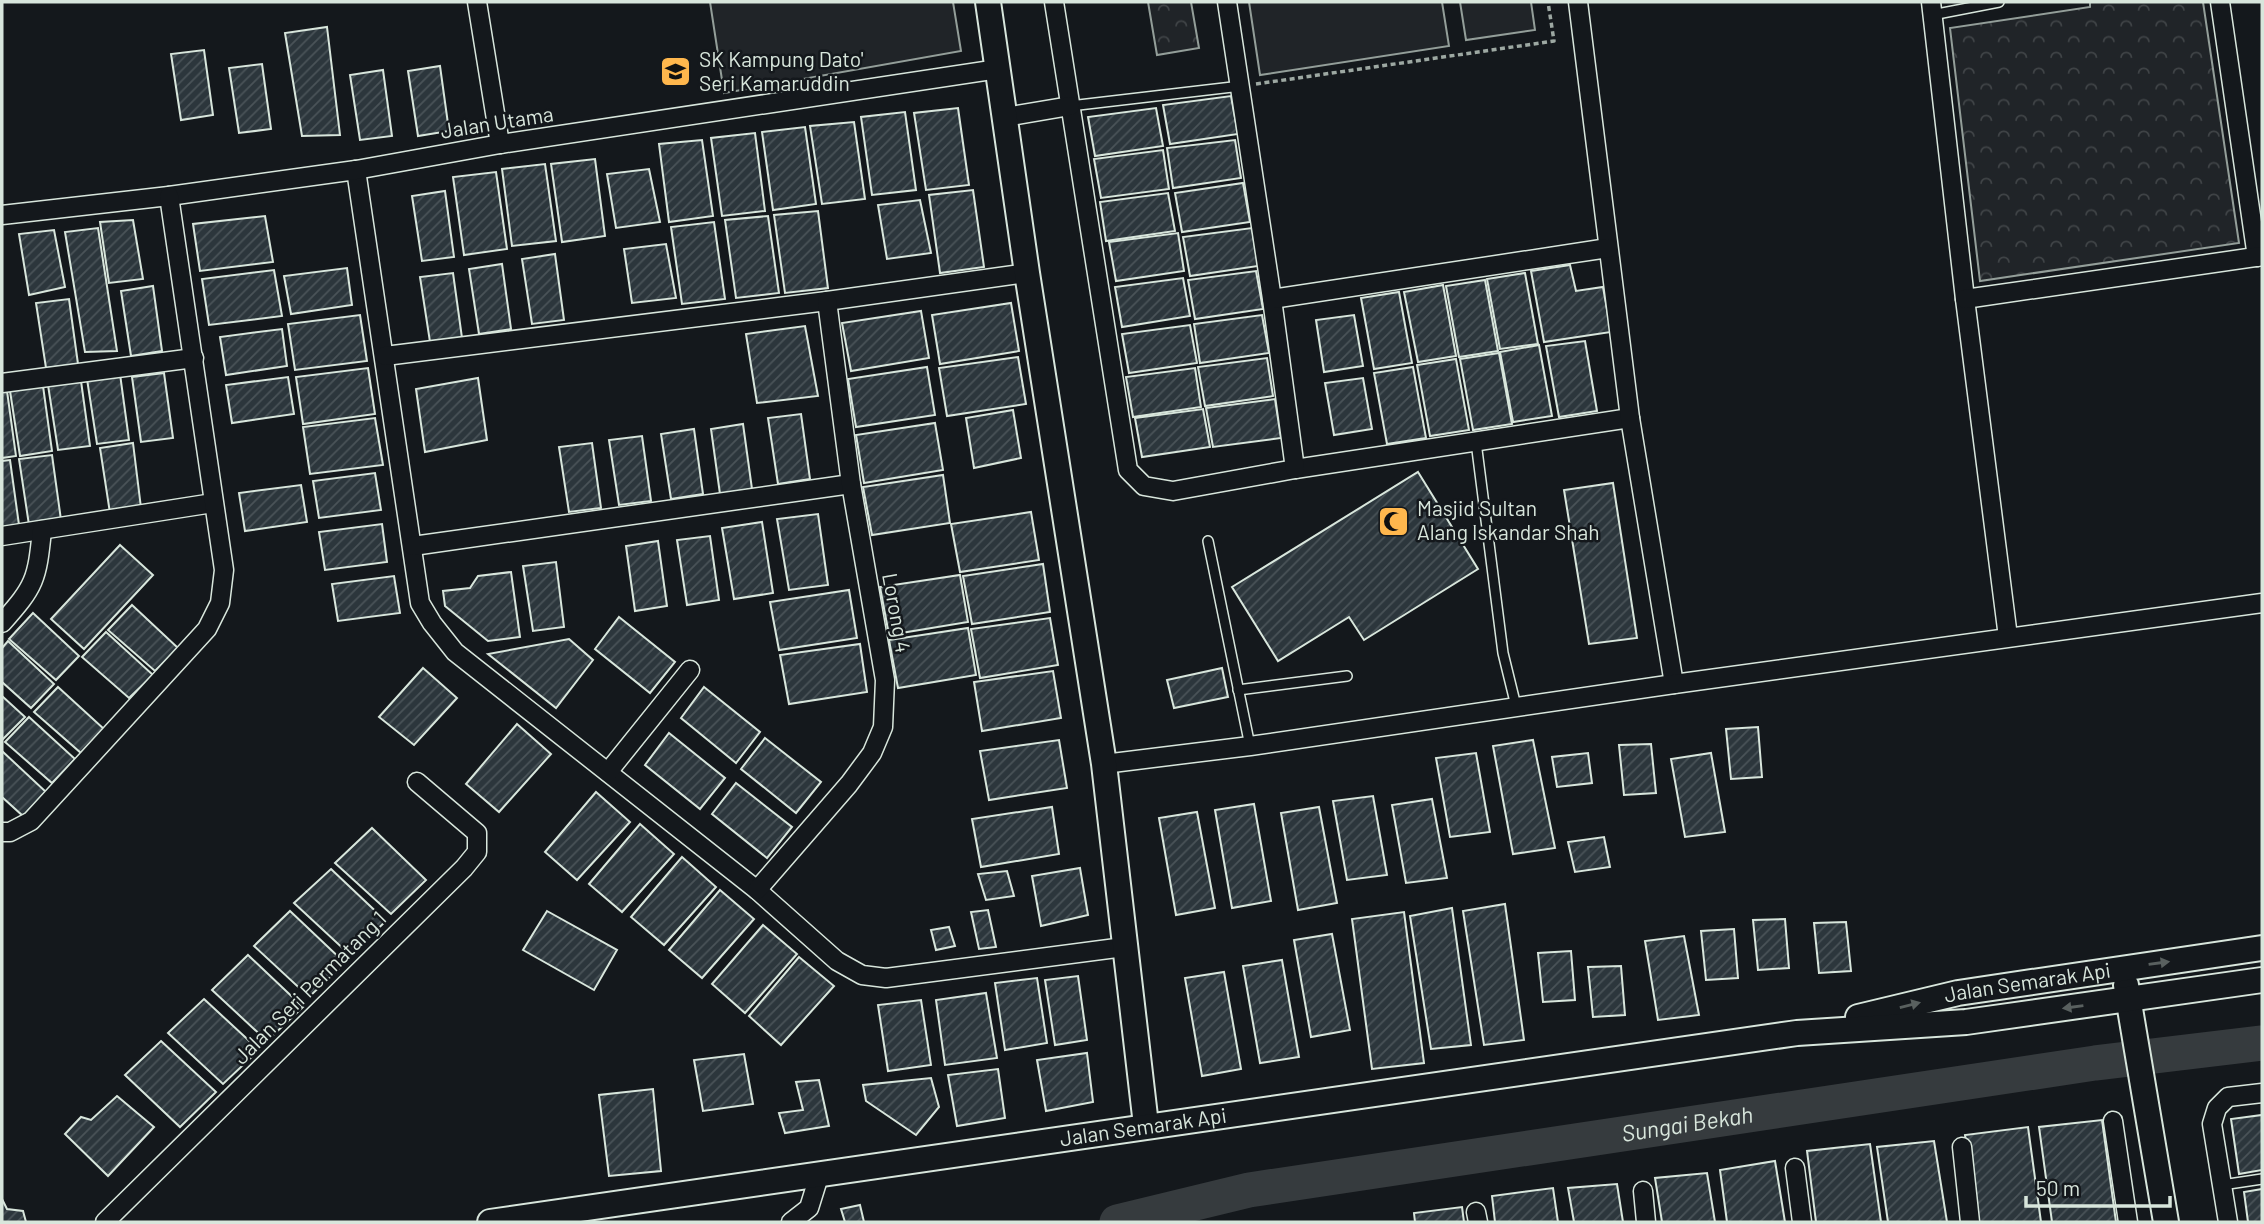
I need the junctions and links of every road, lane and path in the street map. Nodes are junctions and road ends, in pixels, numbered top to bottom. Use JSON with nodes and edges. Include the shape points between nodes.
{"nodes":[{"id":1,"x":477,"y":2,"type":"edge"},
{"id":2,"x":988,"y":2,"type":"edge"},
{"id":3,"x":1054,"y":2,"type":"edge"},
{"id":4,"x":1227,"y":2,"type":"edge"},
{"id":5,"x":1548,"y":2,"type":"edge"},
{"id":6,"x":1577,"y":2,"type":"edge"},
{"id":7,"x":1999,"y":2,"type":"edge"},
{"id":8,"x":2220,"y":2,"type":"edge"},
{"id":9,"x":1931,"y":8,"type":"edge"},
{"id":10,"x":998,"y":69,"type":"junction"},
{"id":11,"x":1241,"y":86,"type":"junction"},
{"id":12,"x":1070,"y":106,"type":"junction"},
{"id":13,"x":1005,"y":117,"type":"junction"},
{"id":14,"x":500,"y":144,"type":"junction"},
{"id":15,"x":356,"y":170,"type":"junction"},
{"id":16,"x":169,"y":195,"type":"junction"},
{"id":17,"x":2,"y":215,"type":"edge"},
{"id":18,"x":1608,"y":248,"type":"junction"},
{"id":19,"x":2260,"y":256,"type":"edge"},
{"id":20,"x":1027,"y":273,"type":"junction"},
{"id":21,"x":1272,"y":299,"type":"junction"},
{"id":22,"x":1965,"y":299,"type":"junction"},
{"id":23,"x":827,"y":302,"type":"junction"},
{"id":24,"x":385,"y":356,"type":"junction"},
{"id":25,"x":194,"y":358,"type":"junction"},
{"id":26,"x":2,"y":383,"type":"edge"},
{"id":27,"x":1630,"y":418,"type":"junction"},
{"id":28,"x":1476,"y":442,"type":"junction"},
{"id":29,"x":1295,"y":469,"type":"junction"},
{"id":30,"x":851,"y":484,"type":"junction"},
{"id":31,"x":213,"y":503,"type":"junction"},
{"id":32,"x":42,"y":530,"type":"junction"},
{"id":33,"x":2,"y":536,"type":"edge"},
{"id":34,"x":1208,"y":541,"type":"dead end"},
{"id":35,"x":413,"y":546,"type":"junction"},
{"id":36,"x":2262,"y":603,"type":"edge"},
{"id":37,"x":2,"y":623,"type":"edge"},
{"id":38,"x":2008,"y":637,"type":"junction"},
{"id":39,"x":690,"y":670,"type":"dead end"},
{"id":40,"x":1346,"y":676,"type":"dead end"},
{"id":41,"x":1674,"y":684,"type":"junction"},
{"id":42,"x":1238,"y":690,"type":"junction"},
{"id":43,"x":1516,"y":706,"type":"junction"},
{"id":44,"x":1250,"y":746,"type":"junction"},
{"id":45,"x":1104,"y":764,"type":"junction"},
{"id":46,"x":608,"y":772,"type":"junction"},
{"id":47,"x":417,"y":782,"type":"dead end"},
{"id":48,"x":2,"y":832,"type":"edge"},
{"id":49,"x":757,"y":890,"type":"junction"},
{"id":50,"x":1124,"y":947,"type":"junction"},
{"id":51,"x":2262,"y":948,"type":"edge"},
{"id":52,"x":2123,"y":969,"type":"junction"},
{"id":53,"x":2262,"y":980,"type":"edge"},
{"id":54,"x":2128,"y":999,"type":"junction"},
{"id":55,"x":1797,"y":1032,"type":"junction"},
{"id":56,"x":2262,"y":1093,"type":"edge"},
{"id":57,"x":2113,"y":1121,"type":"dead end"},
{"id":58,"x":1146,"y":1125,"type":"junction"},
{"id":59,"x":1962,"y":1147,"type":"dead end"},
{"id":60,"x":1795,"y":1168,"type":"dead end"},
{"id":61,"x":819,"y":1176,"type":"junction"},
{"id":62,"x":2262,"y":1179,"type":"edge"},
{"id":63,"x":2222,"y":1185,"type":"junction"},
{"id":64,"x":1643,"y":1191,"type":"dead end"},
{"id":65,"x":105,"y":1222,"type":"edge"},
{"id":66,"x":490,"y":1222,"type":"edge"},
{"id":67,"x":791,"y":1222,"type":"edge"},
{"id":68,"x":1646,"y":1222,"type":"edge"},
{"id":69,"x":1802,"y":1222,"type":"edge"},
{"id":70,"x":1970,"y":1222,"type":"edge"},
{"id":71,"x":2128,"y":1222,"type":"edge"},
{"id":72,"x":2166,"y":1222,"type":"edge"},
{"id":73,"x":2228,"y":1222,"type":"edge"}],
"edges":[{"from":1,"to":14,"type":"street"},
{"from":2,"to":10,"type":"street"},
{"from":3,"to":12,"type":"street"},
{"from":4,"to":11,"type":"street"},
{"from":5,"to":11,"type":"path","via":[[1554,41]]},
{"from":6,"to":18,"type":"street"},
{"from":7,"to":9,"type":"lane"},
{"from":8,"to":19,"type":"street"},
{"from":9,"to":22,"type":"street"},
{"from":10,"to":13,"type":"street"},
{"from":10,"to":14,"type":"street","name":"Jalan Utama"},
{"from":11,"to":12,"type":"lane"},
{"from":11,"to":21,"type":"street"},
{"from":12,"to":13,"type":"street"},
{"from":12,"to":29,"type":"street","via":[[1128,470],[1144,486],[1173,491]]},
{"from":13,"to":20,"type":"street"},
{"from":14,"to":15,"type":"street","name":"Jalan Utama"},
{"from":15,"to":16,"type":"street","name":"Jalan Utama"},
{"from":15,"to":24,"type":"street"},
{"from":16,"to":17,"type":"street","name":"Jalan Utama"},
{"from":16,"to":25,"type":"street"},
{"from":18,"to":21,"type":"street"},
{"from":18,"to":27,"type":"street"},
{"from":19,"to":22,"type":"street"},
{"from":20,"to":23,"type":"street"},
{"from":20,"to":45,"type":"street"},
{"from":21,"to":29,"type":"street"},
{"from":22,"to":38,"type":"street"},
{"from":23,"to":24,"type":"street"},
{"from":23,"to":30,"type":"street","name":"Lorong 4"},
{"from":24,"to":35,"type":"street"},
{"from":25,"to":26,"type":"street"},
{"from":25,"to":31,"type":"street"},
{"from":27,"to":28,"type":"street"},
{"from":27,"to":41,"type":"street"},
{"from":28,"to":29,"type":"street"},
{"from":28,"to":43,"type":"lane","via":[[1503,653]]},
{"from":30,"to":35,"type":"street"},
{"from":30,"to":49,"type":"street","name":"Lorong 4","via":[[885,680],[883,727],[857,774]]},
{"from":31,"to":32,"type":"street"},
{"from":31,"to":48,"type":"street","via":[[224,570],[220,603],[207,629],[31,821]]},
{"from":32,"to":33,"type":"street"},
{"from":32,"to":37,"type":"street","via":[[34,581]]},
{"from":34,"to":42,"type":"lane"},
{"from":35,"to":46,"type":"street","via":[[420,603],[441,636],[455,652]]},
{"from":36,"to":38,"type":"street"},
{"from":38,"to":41,"type":"street"},
{"from":39,"to":46,"type":"street"},
{"from":40,"to":42,"type":"lane"},
{"from":41,"to":43,"type":"street"},
{"from":42,"to":44,"type":"lane"},
{"from":43,"to":44,"type":"street"},
{"from":44,"to":45,"type":"street"},
{"from":45,"to":50,"type":"street"},
{"from":46,"to":49,"type":"street"},
{"from":47,"to":65,"type":"street","name":"Jalan Seri Permatang 1","via":[[477,833],[477,852]]},
{"from":49,"to":50,"type":"street","via":[[837,961],[862,975],[886,978]]},
{"from":50,"to":58,"type":"street"},
{"from":52,"to":51,"type":"street","name":"Jalan Semarak Api","one_way":true},
{"from":52,"to":54,"type":"street"},
{"from":55,"to":52,"type":"street","name":"Jalan Semarak Api","one_way":true,"via":[[1958,993]]},
{"from":53,"to":54,"type":"street","name":"Jalan Semarak Api"},
{"from":54,"to":55,"type":"street","name":"Jalan Semarak Api","one_way":true,"via":[[1966,1023]]},
{"from":54,"to":72,"type":"street"},
{"from":55,"to":58,"type":"street","name":"Jalan Semarak Api"},
{"from":56,"to":63,"type":"street","via":[[2228,1097],[2217,1108],[2212,1124]]},
{"from":57,"to":71,"type":"street"},
{"from":58,"to":61,"type":"street","name":"Jalan Semarak Api"},
{"from":59,"to":70,"type":"street"},
{"from":60,"to":69,"type":"street"},
{"from":61,"to":66,"type":"street","name":"Jalan Semarak Api"},
{"from":61,"to":67,"type":"street","via":[[809,1208]]},
{"from":62,"to":63,"type":"lane"},
{"from":63,"to":73,"type":"street"},
{"from":64,"to":68,"type":"street"}]}
